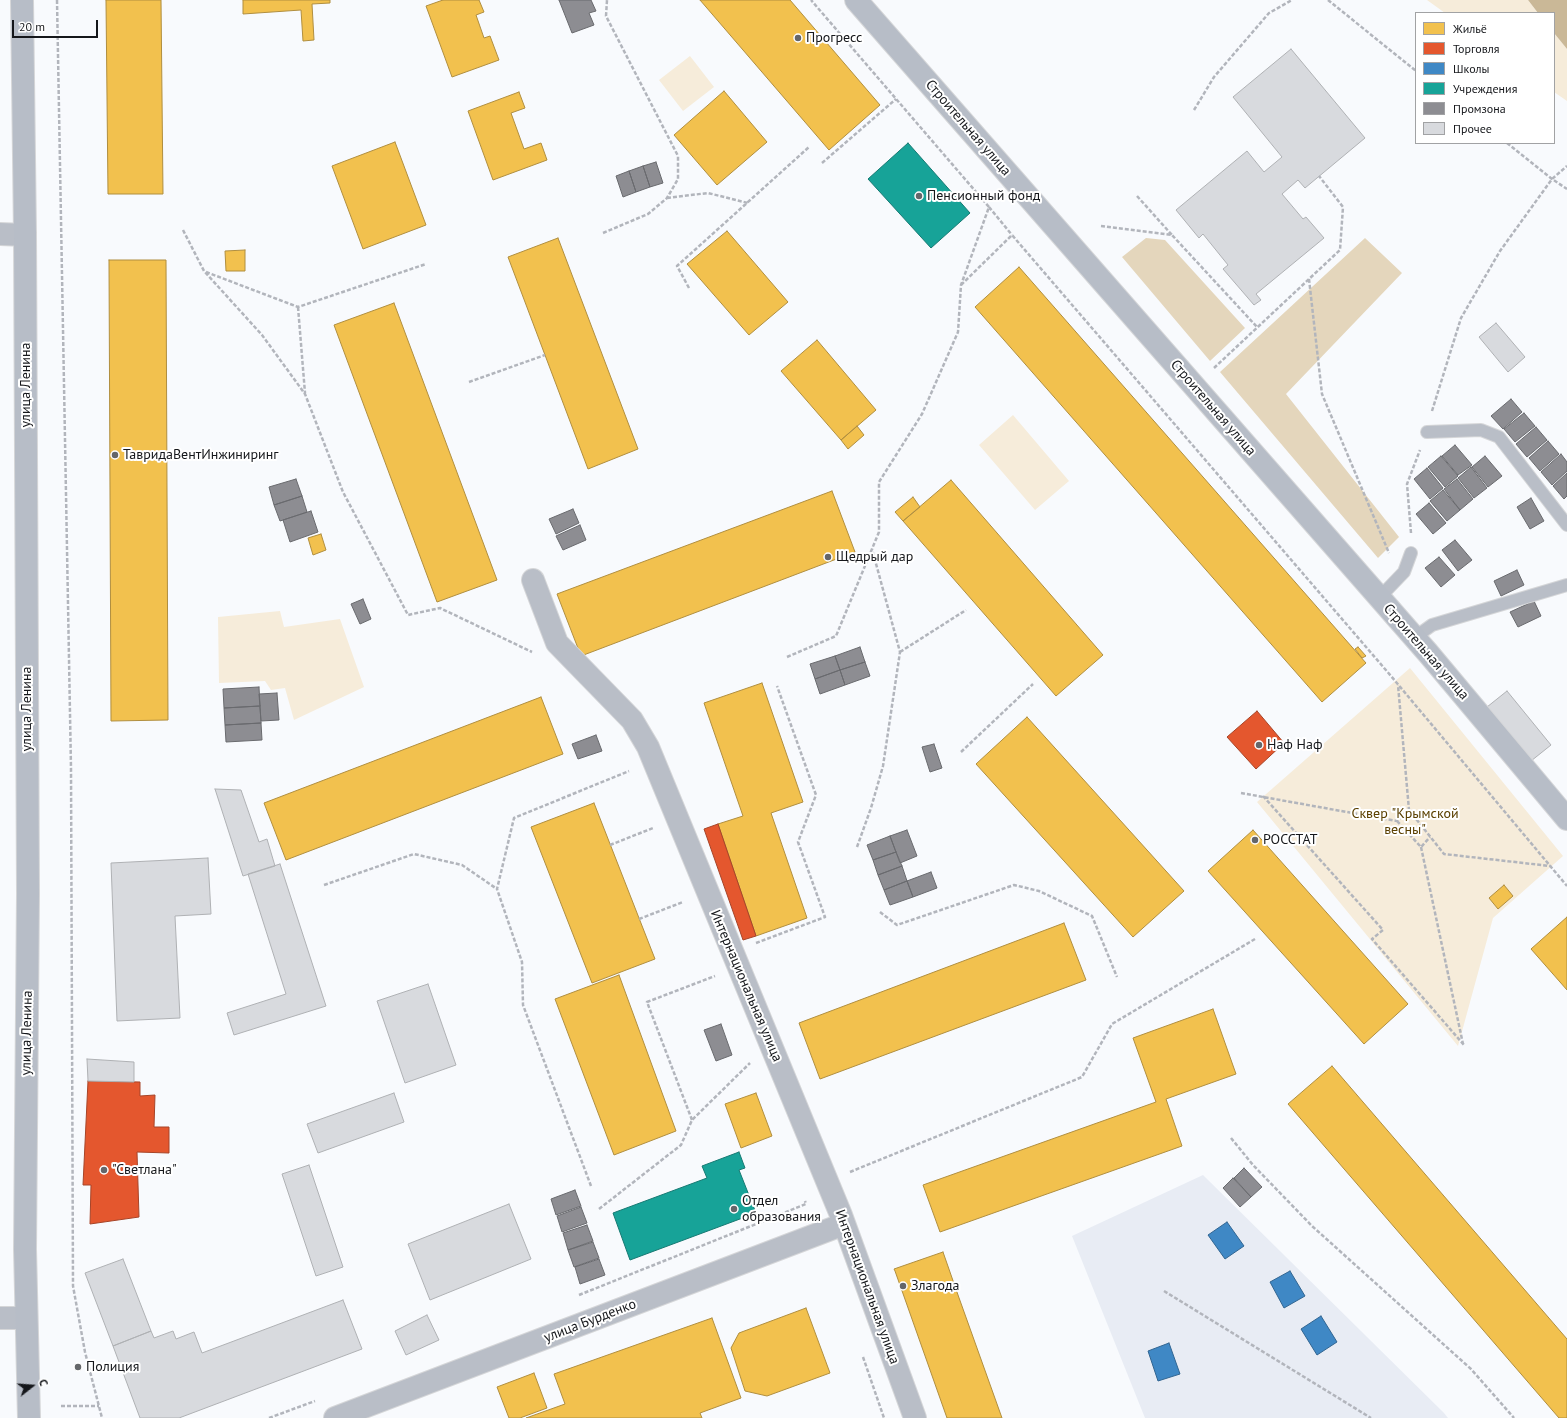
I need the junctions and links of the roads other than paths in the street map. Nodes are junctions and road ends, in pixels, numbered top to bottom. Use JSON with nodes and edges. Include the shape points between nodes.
{"nodes":[{"id":1,"x":22,"y":0,"type":"edge"},
{"id":2,"x":856,"y":0,"type":"edge"},
{"id":3,"x":0,"y":234,"type":"edge"},
{"id":4,"x":25,"y":235,"type":"junction"},
{"id":5,"x":1427,"y":432,"type":"road end"},
{"id":6,"x":1567,"y":525,"type":"edge"},
{"id":7,"x":1411,"y":553,"type":"road end"},
{"id":8,"x":534,"y":580,"type":"dead end"},
{"id":9,"x":1567,"y":585,"type":"edge"},
{"id":10,"x":1386,"y":590,"type":"junction"},
{"id":11,"x":1414,"y":638,"type":"junction"},
{"id":12,"x":1567,"y":819,"type":"edge"},
{"id":13,"x":844,"y":1224,"type":"junction"},
{"id":14,"x":0,"y":1318,"type":"edge"},
{"id":15,"x":26,"y":1318,"type":"junction"},
{"id":16,"x":29,"y":1418,"type":"edge"},
{"id":17,"x":335,"y":1418,"type":"edge"},
{"id":18,"x":915,"y":1418,"type":"edge"}],
"edges":[{"from":1,"to":4,"type":"street","name":"улица Ленина"},
{"from":2,"to":10,"type":"street","name":"Строительная улица"},
{"from":3,"to":4,"type":"street"},
{"from":4,"to":15,"type":"street","name":"улица Ленина","via":[[28,894]]},
{"from":5,"to":6,"type":"lane","via":[[1481,430],[1499,437]]},
{"from":7,"to":10,"type":"lane","via":[[1404,572]]},
{"from":8,"to":13,"type":"street","name":"Интернациональная улица","via":[[557,643],[632,720],[648,747]]},
{"from":9,"to":11,"type":"lane","via":[[1432,625]]},
{"from":10,"to":11,"type":"street","name":"Строительная улица"},
{"from":11,"to":12,"type":"street","name":"Строительная улица"},
{"from":13,"to":17,"type":"street","name":"улица Бурденко"},
{"from":13,"to":18,"type":"street","name":"Интернациональная улица"},
{"from":14,"to":15,"type":"street"},
{"from":15,"to":16,"type":"street","name":"улица Ленина"}]}
